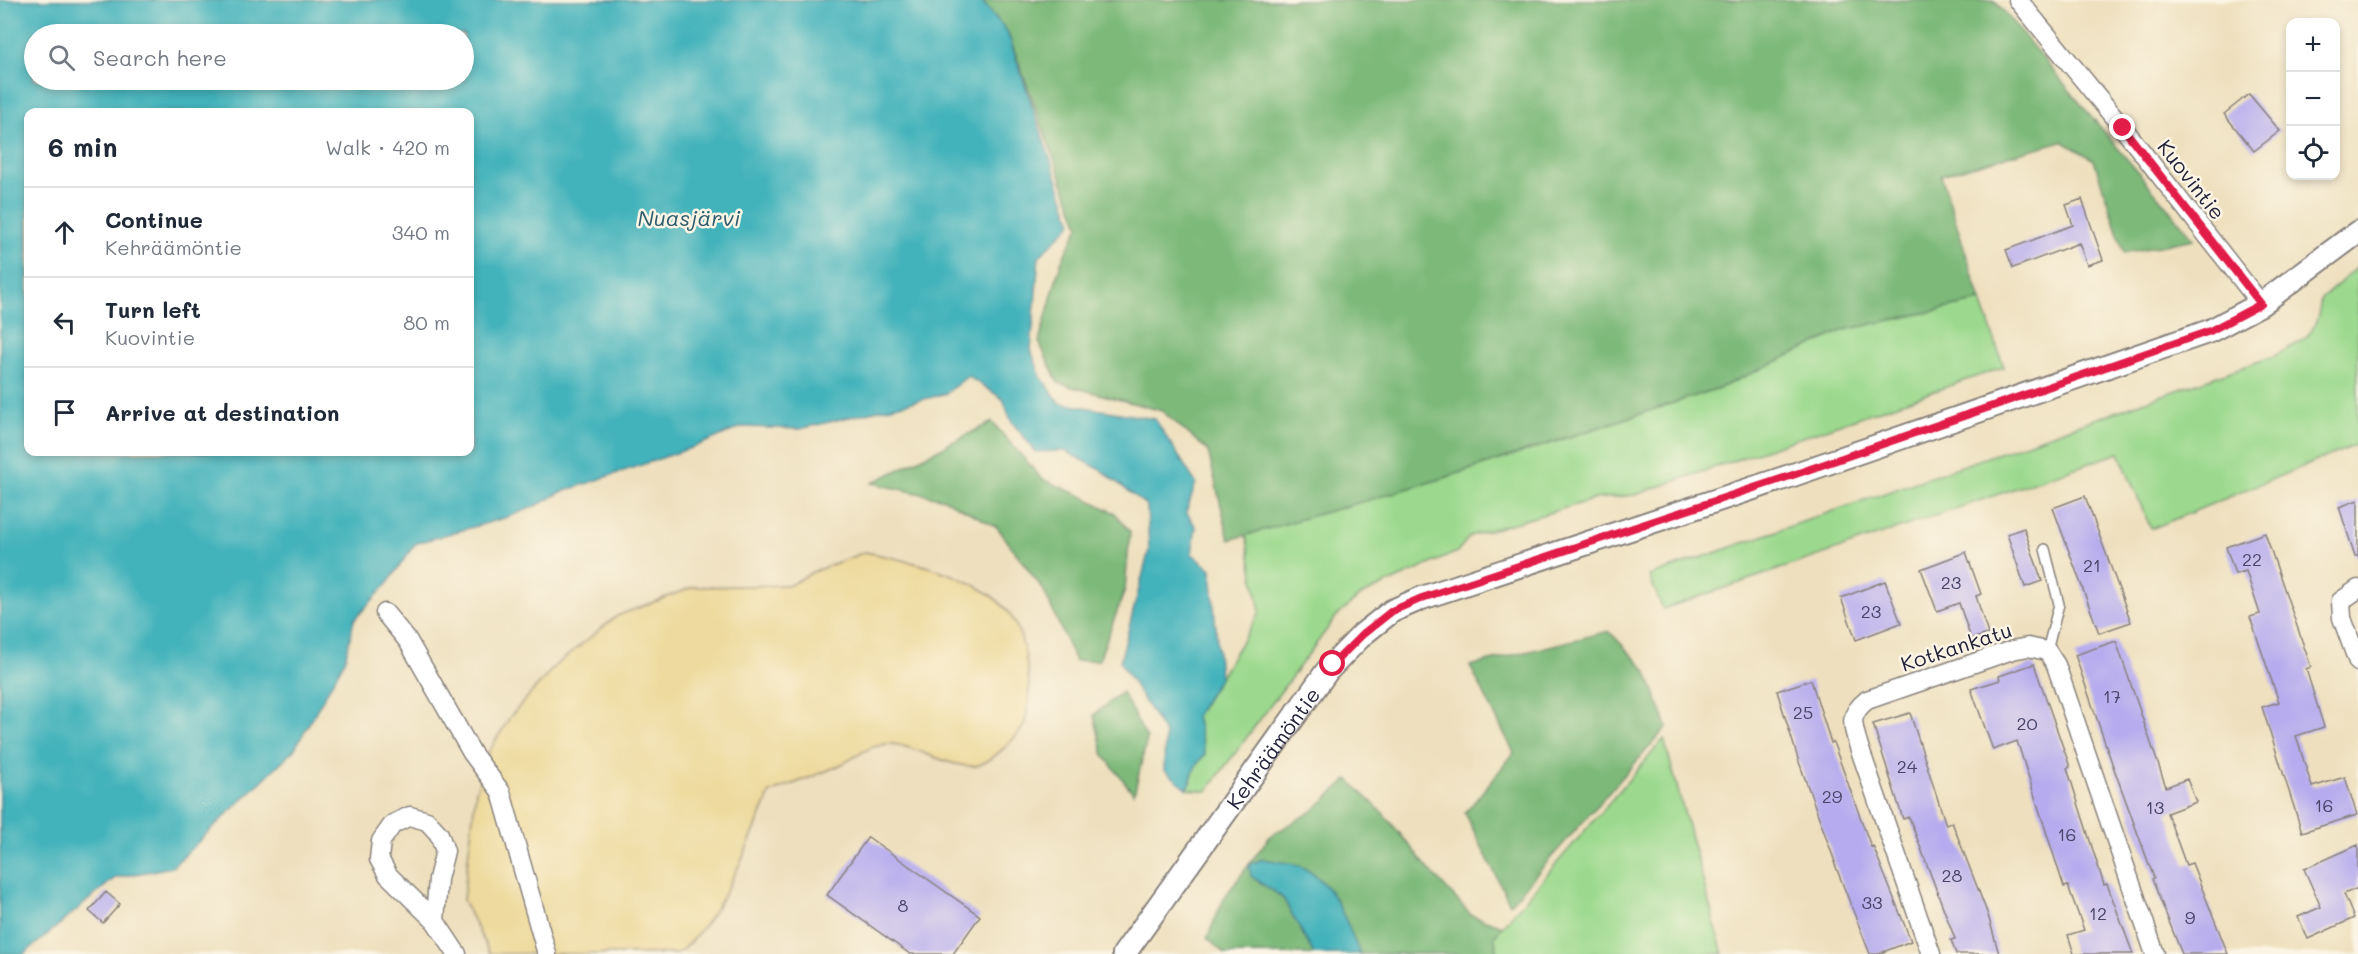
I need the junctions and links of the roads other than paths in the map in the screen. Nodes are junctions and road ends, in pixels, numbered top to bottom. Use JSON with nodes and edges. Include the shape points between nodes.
{"nodes":[{"id":1,"x":2018,"y":0,"type":"edge"},
{"id":2,"x":2358,"y":232,"type":"edge"},
{"id":3,"x":2261,"y":304,"type":"junction"},
{"id":4,"x":2045,"y":549,"type":"dead end"},
{"id":5,"x":2358,"y":588,"type":"edge"},
{"id":6,"x":386,"y":613,"type":"dead end"},
{"id":7,"x":2047,"y":651,"type":"junction"},
{"id":8,"x":2358,"y":662,"type":"edge"},
{"id":9,"x":435,"y":921,"type":"junction"},
{"id":10,"x":457,"y":954,"type":"edge"},
{"id":11,"x":547,"y":954,"type":"edge"},
{"id":12,"x":1124,"y":954,"type":"edge"},
{"id":13,"x":1931,"y":954,"type":"edge"},
{"id":14,"x":2155,"y":954,"type":"edge"}],
"edges":[{"from":1,"to":3,"type":"street","name":"Kuovintie"},
{"from":2,"to":3,"type":"street","name":"Kehräämöntie"},
{"from":3,"to":12,"type":"street","name":"Kehräämöntie","via":[[2210,331],[1392,611],[1327,671]]},
{"from":4,"to":7,"type":"lane","via":[[2060,604]]},
{"from":5,"to":8,"type":"street","via":[[2341,601],[2342,618]]},
{"from":6,"to":11,"type":"street","via":[[408,641],[472,753],[501,792]]},
{"from":7,"to":13,"type":"street","name":"Kotkankatu","via":[[2028,647],[2012,650],[1867,700],[1856,708],[1852,721],[1859,747]]},
{"from":7,"to":14,"type":"street","via":[[2056,664]]},
{"from":9,"to":9,"type":"street","via":[[388,875],[379,860],[381,841],[393,824],[410,816],[427,821],[439,834],[444,851]]},
{"from":9,"to":10,"type":"street"}]}
